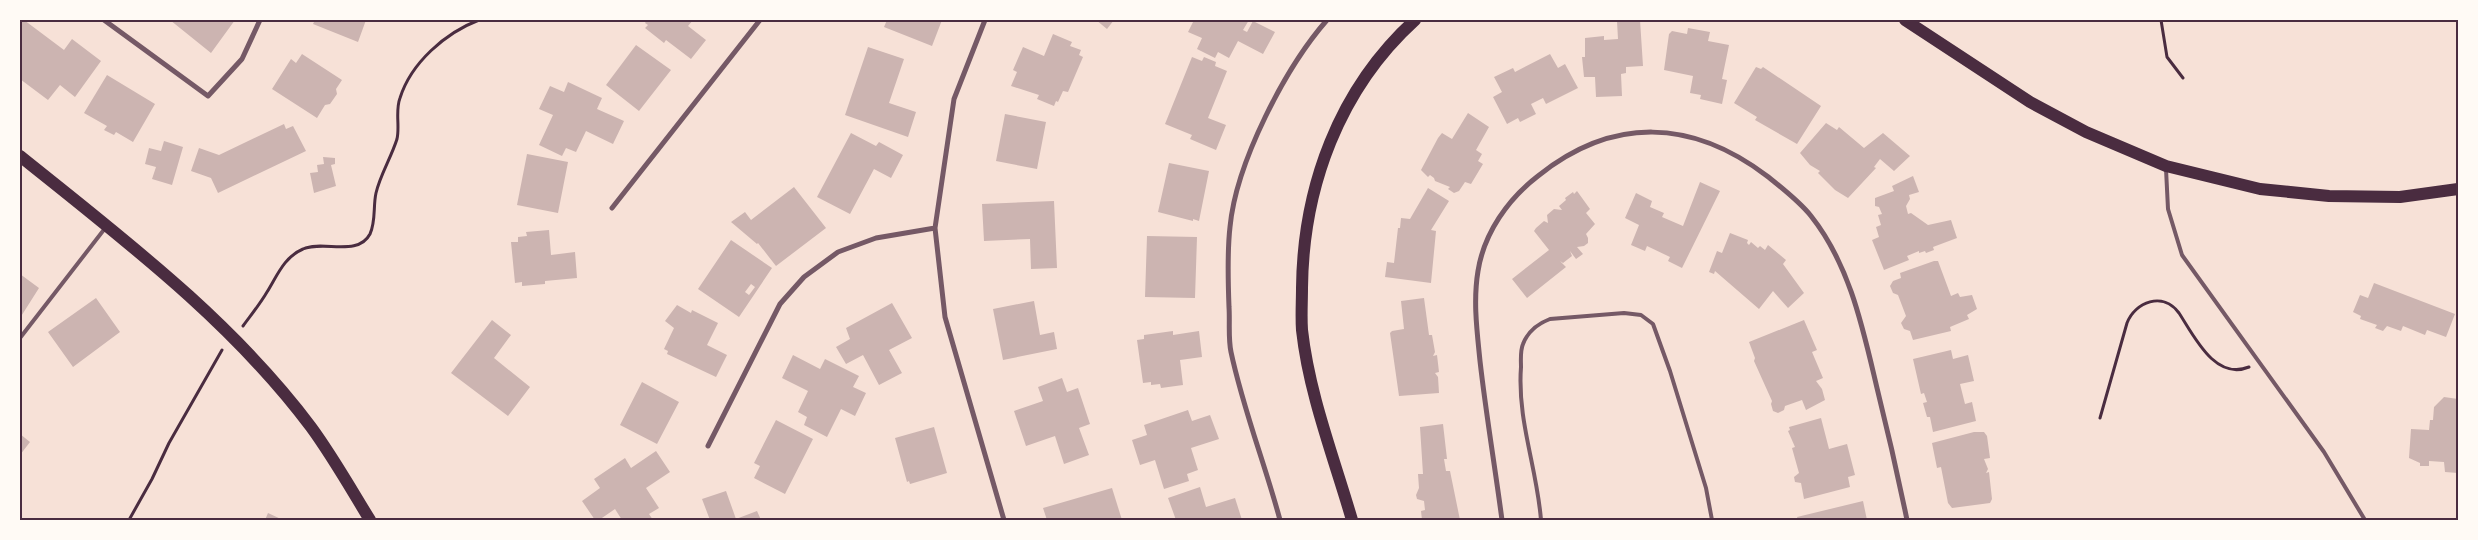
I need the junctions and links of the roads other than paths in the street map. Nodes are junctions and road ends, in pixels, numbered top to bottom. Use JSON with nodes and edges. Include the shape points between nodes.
{"nodes":[{"id":1,"x":104,"y":20,"type":"edge"},
{"id":2,"x":260,"y":20,"type":"edge"},
{"id":3,"x":760,"y":20,"type":"edge"},
{"id":4,"x":985,"y":20,"type":"edge"},
{"id":5,"x":1327,"y":20,"type":"edge"},
{"id":6,"x":1415,"y":20,"type":"edge"},
{"id":7,"x":1905,"y":20,"type":"edge"},
{"id":8,"x":20,"y":156,"type":"edge"},
{"id":9,"x":2166,"y":166,"type":"junction"},
{"id":10,"x":2458,"y":189,"type":"edge"},
{"id":11,"x":612,"y":208,"type":"dead end"},
{"id":12,"x":107,"y":226,"type":"junction"},
{"id":13,"x":935,"y":228,"type":"junction"},
{"id":14,"x":20,"y":338,"type":"edge"},
{"id":15,"x":708,"y":446,"type":"dead end"},
{"id":16,"x":370,"y":520,"type":"edge"},
{"id":17,"x":1004,"y":520,"type":"edge"},
{"id":18,"x":1280,"y":520,"type":"edge"},
{"id":19,"x":1352,"y":520,"type":"edge"},
{"id":20,"x":1502,"y":520,"type":"edge"},
{"id":21,"x":1541,"y":520,"type":"edge"},
{"id":22,"x":1712,"y":520,"type":"edge"},
{"id":23,"x":1907,"y":520,"type":"edge"},
{"id":24,"x":2365,"y":520,"type":"edge"}],
"edges":[{"from":1,"to":2,"type":"street","via":[[208,96],[242,59]]},
{"from":3,"to":11,"type":"street"},
{"from":4,"to":13,"type":"street","via":[[954,99]]},
{"from":5,"to":18,"type":"street","via":[[1289,75],[1264,123],[1242,172],[1230,226],[1231,350]]},
{"from":6,"to":19,"type":"main road","via":[[1363,80],[1332,136],[1315,185],[1304,241],[1302,328],[1310,376]]},
{"from":7,"to":9,"type":"main road","via":[[2030,102],[2086,132]]},
{"from":8,"to":12,"type":"main road"},
{"from":9,"to":10,"type":"main road","via":[[2260,189],[2328,196],[2400,197]]},
{"from":9,"to":24,"type":"lane","via":[[2168,209],[2182,256],[2324,452]]},
{"from":12,"to":14,"type":"lane"},
{"from":12,"to":16,"type":"main road","via":[[192,300],[288,399],[331,456]]},
{"from":13,"to":15,"type":"street","via":[[876,238],[845,249],[804,277],[780,304]]},
{"from":13,"to":17,"type":"street","via":[[945,317]]},
{"from":20,"to":23,"type":"street","via":[[1475,316],[1477,272],[1483,251],[1509,203],[1554,163],[1624,133],[1658,132],[1689,135],[1745,159],[1784,189],[1811,216],[1833,250],[1850,287],[1871,363]]},
{"from":21,"to":22,"type":"lane","via":[[1520,398],[1522,345],[1530,331],[1550,319],[1624,313],[1641,315],[1653,324],[1706,488]]}]}
